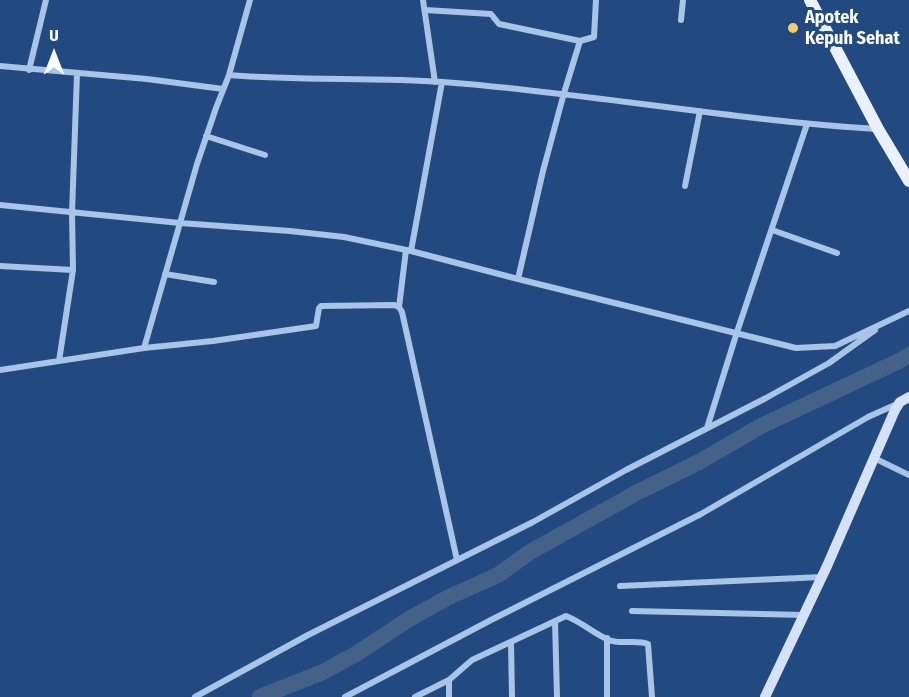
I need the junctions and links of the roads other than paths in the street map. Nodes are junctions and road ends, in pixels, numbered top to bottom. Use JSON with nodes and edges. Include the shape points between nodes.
{"nodes":[{"id":1,"x":46,"y":0,"type":"edge"},
{"id":2,"x":250,"y":0,"type":"edge"},
{"id":3,"x":423,"y":0,"type":"edge"},
{"id":4,"x":596,"y":0,"type":"edge"},
{"id":5,"x":683,"y":0,"type":"edge"},
{"id":6,"x":810,"y":0,"type":"edge"},
{"id":7,"x":425,"y":10,"type":"junction"},
{"id":8,"x":681,"y":20,"type":"dead end"},
{"id":9,"x":580,"y":41,"type":"junction"},
{"id":10,"x":0,"y":66,"type":"edge"},
{"id":11,"x":29,"y":70,"type":"junction"},
{"id":12,"x":77,"y":74,"type":"junction"},
{"id":13,"x":229,"y":75,"type":"junction"},
{"id":14,"x":439,"y":82,"type":"junction"},
{"id":15,"x":223,"y":89,"type":"junction"},
{"id":16,"x":564,"y":93,"type":"junction"},
{"id":17,"x":700,"y":111,"type":"junction"},
{"id":18,"x":807,"y":124,"type":"junction"},
{"id":19,"x":878,"y":129,"type":"junction"},
{"id":20,"x":206,"y":136,"type":"junction"},
{"id":21,"x":265,"y":155,"type":"dead end"},
{"id":22,"x":909,"y":181,"type":"edge"},
{"id":23,"x":685,"y":186,"type":"dead end"},
{"id":24,"x":0,"y":205,"type":"edge"},
{"id":25,"x":72,"y":213,"type":"junction"},
{"id":26,"x":180,"y":224,"type":"junction"},
{"id":27,"x":772,"y":230,"type":"junction"},
{"id":28,"x":409,"y":251,"type":"junction"},
{"id":29,"x":837,"y":253,"type":"dead end"},
{"id":30,"x":0,"y":266,"type":"edge"},
{"id":31,"x":73,"y":270,"type":"junction"},
{"id":32,"x":165,"y":273,"type":"junction"},
{"id":33,"x":518,"y":279,"type":"junction"},
{"id":34,"x":214,"y":282,"type":"dead end"},
{"id":35,"x":399,"y":307,"type":"junction"},
{"id":36,"x":909,"y":311,"type":"edge"},
{"id":37,"x":879,"y":326,"type":"junction"},
{"id":38,"x":737,"y":332,"type":"junction"},
{"id":39,"x":144,"y":348,"type":"junction"},
{"id":40,"x":59,"y":362,"type":"junction"},
{"id":41,"x":0,"y":370,"type":"edge"},
{"id":42,"x":905,"y":399,"type":"edge"},
{"id":43,"x":707,"y":428,"type":"junction"},
{"id":44,"x":874,"y":458,"type":"junction"},
{"id":45,"x":909,"y":475,"type":"edge"},
{"id":46,"x":457,"y":560,"type":"junction"},
{"id":47,"x":822,"y":577,"type":"junction"},
{"id":48,"x":620,"y":586,"type":"dead end"},
{"id":49,"x":632,"y":611,"type":"dead end"},
{"id":50,"x":804,"y":615,"type":"junction"},
{"id":51,"x":555,"y":621,"type":"junction"},
{"id":52,"x":607,"y":638,"type":"junction"},
{"id":53,"x":511,"y":642,"type":"junction"},
{"id":54,"x":449,"y":680,"type":"junction"},
{"id":55,"x":195,"y":697,"type":"edge"},
{"id":56,"x":345,"y":697,"type":"edge"},
{"id":57,"x":415,"y":697,"type":"edge"},
{"id":58,"x":449,"y":697,"type":"edge"},
{"id":59,"x":512,"y":697,"type":"edge"},
{"id":60,"x":557,"y":697,"type":"edge"},
{"id":61,"x":607,"y":697,"type":"edge"},
{"id":62,"x":652,"y":697,"type":"edge"},
{"id":63,"x":765,"y":697,"type":"edge"}],
"edges":[{"from":1,"to":11,"type":"street"},
{"from":2,"to":13,"type":"street"},
{"from":3,"to":7,"type":"street"},
{"from":4,"to":9,"type":"street","via":[[594,37]]},
{"from":5,"to":8,"type":"street"},
{"from":6,"to":19,"type":"main road"},
{"from":7,"to":9,"type":"street","via":[[491,14],[499,24]]},
{"from":7,"to":14,"type":"street"},
{"from":9,"to":16,"type":"street"},
{"from":10,"to":11,"type":"street"},
{"from":11,"to":12,"type":"street"},
{"from":12,"to":15,"type":"street"},
{"from":12,"to":25,"type":"street"},
{"from":13,"to":14,"type":"street"},
{"from":13,"to":15,"type":"street"},
{"from":14,"to":16,"type":"street"},
{"from":14,"to":28,"type":"street"},
{"from":15,"to":20,"type":"street"},
{"from":16,"to":17,"type":"street"},
{"from":16,"to":33,"type":"street"},
{"from":17,"to":18,"type":"street"},
{"from":17,"to":23,"type":"street"},
{"from":18,"to":19,"type":"street"},
{"from":18,"to":27,"type":"street"},
{"from":19,"to":22,"type":"main road"},
{"from":20,"to":21,"type":"street"},
{"from":20,"to":26,"type":"street"},
{"from":24,"to":25,"type":"street"},
{"from":25,"to":26,"type":"street"},
{"from":25,"to":31,"type":"street"},
{"from":26,"to":28,"type":"street","via":[[344,237]]},
{"from":26,"to":32,"type":"street"},
{"from":27,"to":29,"type":"street"},
{"from":27,"to":38,"type":"street"},
{"from":28,"to":33,"type":"street"},
{"from":28,"to":35,"type":"street"},
{"from":30,"to":31,"type":"street"},
{"from":31,"to":40,"type":"street"},
{"from":32,"to":34,"type":"street"},
{"from":32,"to":39,"type":"street"},
{"from":33,"to":38,"type":"street"},
{"from":35,"to":39,"type":"street","via":[[321,306],[316,326]]},
{"from":35,"to":46,"type":"street"},
{"from":36,"to":37,"type":"street"},
{"from":37,"to":38,"type":"street","via":[[835,346],[818,348],[796,348]]},
{"from":37,"to":43,"type":"street","via":[[829,363]]},
{"from":38,"to":43,"type":"street"},
{"from":39,"to":40,"type":"street"},
{"from":40,"to":41,"type":"street"},
{"from":42,"to":44,"type":"street","via":[[895,410]]},
{"from":42,"to":56,"type":"street","via":[[701,514]]},
{"from":43,"to":46,"type":"street"},
{"from":44,"to":45,"type":"street"},
{"from":44,"to":47,"type":"street"},
{"from":46,"to":55,"type":"street"},
{"from":47,"to":48,"type":"street"},
{"from":47,"to":50,"type":"street"},
{"from":49,"to":50,"type":"street"},
{"from":50,"to":63,"type":"street"},
{"from":51,"to":52,"type":"street","via":[[566,616]]},
{"from":51,"to":53,"type":"street"},
{"from":51,"to":60,"type":"street"},
{"from":52,"to":61,"type":"street"},
{"from":52,"to":62,"type":"street","via":[[648,644]]},
{"from":53,"to":54,"type":"street","via":[[472,660]]},
{"from":53,"to":59,"type":"street"},
{"from":54,"to":57,"type":"street"},
{"from":54,"to":58,"type":"street"}]}
